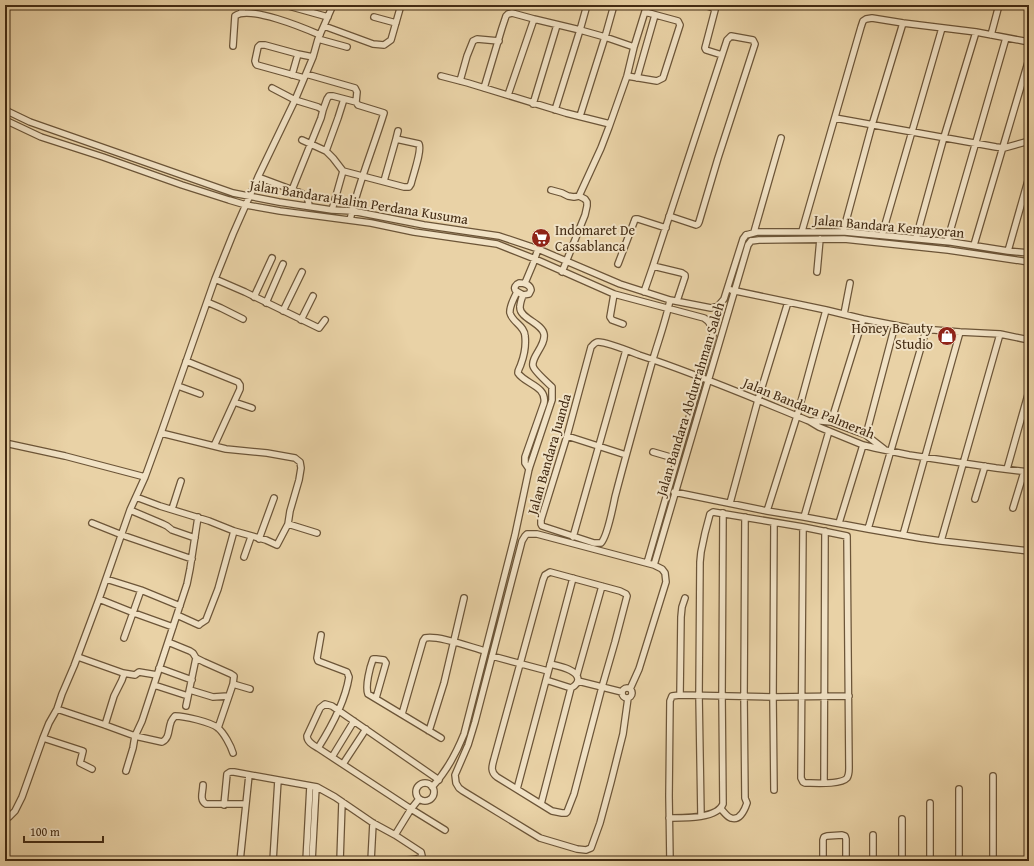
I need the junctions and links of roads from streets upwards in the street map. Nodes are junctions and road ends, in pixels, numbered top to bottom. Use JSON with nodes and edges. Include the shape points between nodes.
{"nodes":[{"id":1,"x":242,"y":5,"type":"edge"},
{"id":2,"x":285,"y":5,"type":"edge"},
{"id":3,"x":333,"y":5,"type":"edge"},
{"id":4,"x":401,"y":5,"type":"edge"},
{"id":5,"x":587,"y":5,"type":"edge"},
{"id":6,"x":614,"y":5,"type":"edge"},
{"id":7,"x":647,"y":5,"type":"edge"},
{"id":8,"x":705,"y":5,"type":"edge"},
{"id":9,"x":999,"y":5,"type":"edge"},
{"id":10,"x":645,"y":12,"type":"junction"},
{"id":11,"x":242,"y":14,"type":"junction"},
{"id":12,"x":655,"y":15,"type":"junction"},
{"id":13,"x":328,"y":17,"type":"junction"},
{"id":14,"x":374,"y":17,"type":"dead end"},
{"id":15,"x":534,"y":19,"type":"junction"},
{"id":16,"x":396,"y":22,"type":"junction"},
{"id":17,"x":903,"y":23,"type":"junction"},
{"id":18,"x":557,"y":25,"type":"junction"},
{"id":19,"x":324,"y":26,"type":"junction"},
{"id":20,"x":942,"y":28,"type":"junction"},
{"id":21,"x":580,"y":30,"type":"junction"},
{"id":22,"x":976,"y":32,"type":"junction"},
{"id":23,"x":991,"y":35,"type":"junction"},
{"id":24,"x":319,"y":37,"type":"junction"},
{"id":25,"x":605,"y":37,"type":"junction"},
{"id":26,"x":1006,"y":38,"type":"junction"},
{"id":27,"x":498,"y":41,"type":"junction"},
{"id":28,"x":1029,"y":42,"type":"edge"},
{"id":29,"x":233,"y":46,"type":"dead end"},
{"id":30,"x":347,"y":47,"type":"dead end"},
{"id":31,"x":634,"y":47,"type":"junction"},
{"id":32,"x":298,"y":54,"type":"junction"},
{"id":33,"x":722,"y":55,"type":"junction"},
{"id":34,"x":309,"y":57,"type":"junction"},
{"id":35,"x":1029,"y":59,"type":"edge"},
{"id":36,"x":300,"y":76,"type":"junction"},
{"id":37,"x":441,"y":76,"type":"dead end"},
{"id":38,"x":627,"y":76,"type":"junction"},
{"id":39,"x":637,"y":78,"type":"junction"},
{"id":40,"x":460,"y":81,"type":"junction"},
{"id":41,"x":272,"y":88,"type":"dead end"},
{"id":42,"x":484,"y":88,"type":"junction"},
{"id":43,"x":508,"y":95,"type":"junction"},
{"id":44,"x":291,"y":98,"type":"junction"},
{"id":45,"x":344,"y":99,"type":"junction"},
{"id":46,"x":356,"y":102,"type":"junction"},
{"id":47,"x":533,"y":104,"type":"junction"},
{"id":48,"x":5,"y":110,"type":"edge"},
{"id":49,"x":323,"y":110,"type":"junction"},
{"id":50,"x":555,"y":110,"type":"junction"},
{"id":51,"x":580,"y":116,"type":"junction"},
{"id":52,"x":835,"y":118,"type":"junction"},
{"id":53,"x":5,"y":120,"type":"edge"},
{"id":54,"x":610,"y":125,"type":"junction"},
{"id":55,"x":872,"y":125,"type":"junction"},
{"id":56,"x":398,"y":131,"type":"dead end"},
{"id":57,"x":911,"y":132,"type":"junction"},
{"id":58,"x":944,"y":137,"type":"junction"},
{"id":59,"x":781,"y":138,"type":"dead end"},
{"id":60,"x":396,"y":139,"type":"junction"},
{"id":61,"x":302,"y":140,"type":"dead end"},
{"id":62,"x":1029,"y":141,"type":"edge"},
{"id":63,"x":975,"y":143,"type":"junction"},
{"id":64,"x":311,"y":144,"type":"junction"},
{"id":65,"x":1004,"y":148,"type":"junction"},
{"id":66,"x":326,"y":151,"type":"junction"},
{"id":67,"x":343,"y":171,"type":"junction"},
{"id":68,"x":363,"y":176,"type":"junction"},
{"id":69,"x":187,"y":177,"type":"junction"},
{"id":70,"x":258,"y":177,"type":"junction"},
{"id":71,"x":1029,"y":177,"type":"edge"},
{"id":72,"x":384,"y":181,"type":"junction"},
{"id":73,"x":184,"y":186,"type":"junction"},
{"id":74,"x":292,"y":190,"type":"junction"},
{"id":75,"x":551,"y":190,"type":"dead end"},
{"id":76,"x":579,"y":196,"type":"junction"},
{"id":77,"x":249,"y":197,"type":"junction"},
{"id":78,"x":246,"y":205,"type":"junction"},
{"id":79,"x":309,"y":206,"type":"junction"},
{"id":80,"x":332,"y":210,"type":"junction"},
{"id":81,"x":352,"y":211,"type":"junction"},
{"id":82,"x":669,"y":216,"type":"junction"},
{"id":83,"x":350,"y":220,"type":"junction"},
{"id":84,"x":666,"y":228,"type":"junction"},
{"id":85,"x":802,"y":231,"type":"junction"},
{"id":86,"x":754,"y":232,"type":"junction"},
{"id":87,"x":843,"y":232,"type":"junction"},
{"id":88,"x":746,"y":235,"type":"junction"},
{"id":89,"x":882,"y":235,"type":"junction"},
{"id":90,"x":916,"y":238,"type":"junction"},
{"id":91,"x":820,"y":239,"type":"junction"},
{"id":92,"x":751,"y":241,"type":"junction"},
{"id":93,"x":946,"y":242,"type":"junction"},
{"id":94,"x":974,"y":245,"type":"junction"},
{"id":95,"x":538,"y":249,"type":"junction"},
{"id":96,"x":1008,"y":251,"type":"junction"},
{"id":97,"x":1029,"y":252,"type":"edge"},
{"id":98,"x":272,"y":258,"type":"dead end"},
{"id":99,"x":534,"y":261,"type":"junction"},
{"id":100,"x":566,"y":262,"type":"junction"},
{"id":101,"x":1029,"y":262,"type":"edge"},
{"id":102,"x":283,"y":264,"type":"dead end"},
{"id":103,"x":618,"y":264,"type":"dead end"},
{"id":104,"x":653,"y":266,"type":"junction"},
{"id":105,"x":302,"y":272,"type":"dead end"},
{"id":106,"x":562,"y":272,"type":"junction"},
{"id":107,"x":818,"y":272,"type":"dead end"},
{"id":108,"x":215,"y":279,"type":"junction"},
{"id":109,"x":525,"y":283,"type":"junction"},
{"id":110,"x":850,"y":283,"type":"dead end"},
{"id":111,"x":727,"y":290,"type":"junction"},
{"id":112,"x":734,"y":291,"type":"junction"},
{"id":113,"x":517,"y":292,"type":"junction"},
{"id":114,"x":644,"y":292,"type":"junction"},
{"id":115,"x":614,"y":294,"type":"junction"},
{"id":116,"x":524,"y":295,"type":"junction"},
{"id":117,"x":313,"y":296,"type":"dead end"},
{"id":118,"x":254,"y":297,"type":"junction"},
{"id":119,"x":670,"y":300,"type":"junction"},
{"id":120,"x":677,"y":301,"type":"junction"},
{"id":121,"x":207,"y":302,"type":"junction"},
{"id":122,"x":788,"y":302,"type":"junction"},
{"id":123,"x":266,"y":303,"type":"junction"},
{"id":124,"x":711,"y":308,"type":"joint"},
{"id":125,"x":668,"y":309,"type":"junction"},
{"id":126,"x":826,"y":310,"type":"junction"},
{"id":127,"x":283,"y":311,"type":"junction"},
{"id":128,"x":844,"y":314,"type":"junction"},
{"id":129,"x":704,"y":318,"type":"joint"},
{"id":130,"x":243,"y":319,"type":"dead end"},
{"id":131,"x":863,"y":319,"type":"junction"},
{"id":132,"x":301,"y":320,"type":"junction"},
{"id":133,"x":325,"y":320,"type":"dead end"},
{"id":134,"x":623,"y":324,"type":"dead end"},
{"id":135,"x":895,"y":325,"type":"junction"},
{"id":136,"x":926,"y":330,"type":"junction"},
{"id":137,"x":960,"y":332,"type":"junction"},
{"id":138,"x":1000,"y":334,"type":"junction"},
{"id":139,"x":713,"y":335,"type":"junction"},
{"id":140,"x":720,"y":337,"type":"junction"},
{"id":141,"x":1029,"y":340,"type":"edge"},
{"id":142,"x":626,"y":350,"type":"junction"},
{"id":143,"x":653,"y":360,"type":"junction"},
{"id":144,"x":186,"y":361,"type":"junction"},
{"id":145,"x":521,"y":364,"type":"junction"},
{"id":146,"x":533,"y":366,"type":"junction"},
{"id":147,"x":700,"y":377,"type":"junction"},
{"id":148,"x":708,"y":380,"type":"junction"},
{"id":149,"x":178,"y":386,"type":"junction"},
{"id":150,"x":1029,"y":391,"type":"edge"},
{"id":151,"x":200,"y":394,"type":"dead end"},
{"id":152,"x":545,"y":398,"type":"junction"},
{"id":153,"x":552,"y":400,"type":"junction"},
{"id":154,"x":758,"y":400,"type":"junction"},
{"id":155,"x":234,"y":402,"type":"junction"},
{"id":156,"x":252,"y":408,"type":"dead end"},
{"id":157,"x":797,"y":416,"type":"junction"},
{"id":158,"x":809,"y":421,"type":"junction"},
{"id":159,"x":831,"y":422,"type":"junction"},
{"id":160,"x":829,"y":431,"type":"junction"},
{"id":161,"x":161,"y":433,"type":"junction"},
{"id":162,"x":866,"y":435,"type":"junction"},
{"id":163,"x":567,"y":436,"type":"junction"},
{"id":164,"x":5,"y":443,"type":"edge"},
{"id":165,"x":863,"y":445,"type":"junction"},
{"id":166,"x":214,"y":446,"type":"junction"},
{"id":167,"x":598,"y":446,"type":"junction"},
{"id":168,"x":884,"y":449,"type":"junction"},
{"id":169,"x":891,"y":451,"type":"junction"},
{"id":170,"x":653,"y":452,"type":"dead end"},
{"id":171,"x":626,"y":455,"type":"junction"},
{"id":172,"x":925,"y":457,"type":"junction"},
{"id":173,"x":677,"y":459,"type":"junction"},
{"id":174,"x":963,"y":463,"type":"junction"},
{"id":175,"x":985,"y":466,"type":"junction"},
{"id":176,"x":529,"y":469,"type":"junction"},
{"id":177,"x":1007,"y":469,"type":"junction"},
{"id":178,"x":1027,"y":472,"type":"edge"},
{"id":179,"x":145,"y":477,"type":"junction"},
{"id":180,"x":181,"y":481,"type":"dead end"},
{"id":181,"x":674,"y":492,"type":"junction"},
{"id":182,"x":136,"y":497,"type":"junction"},
{"id":183,"x":274,"y":498,"type":"dead end"},
{"id":184,"x":975,"y":500,"type":"dead end"},
{"id":185,"x":730,"y":503,"type":"junction"},
{"id":186,"x":1013,"y":508,"type":"dead end"},
{"id":187,"x":172,"y":509,"type":"junction"},
{"id":188,"x":130,"y":510,"type":"junction"},
{"id":189,"x":767,"y":511,"type":"junction"},
{"id":190,"x":723,"y":513,"type":"junction"},
{"id":191,"x":198,"y":517,"type":"junction"},
{"id":192,"x":745,"y":517,"type":"junction"},
{"id":193,"x":804,"y":517,"type":"junction"},
{"id":194,"x":774,"y":522,"type":"junction"},
{"id":195,"x":92,"y":523,"type":"dead end"},
{"id":196,"x":839,"y":523,"type":"junction"},
{"id":197,"x":288,"y":524,"type":"junction"},
{"id":198,"x":803,"y":527,"type":"junction"},
{"id":199,"x":868,"y":529,"type":"junction"},
{"id":200,"x":234,"y":531,"type":"junction"},
{"id":201,"x":825,"y":531,"type":"junction"},
{"id":202,"x":317,"y":533,"type":"dead end"},
{"id":203,"x":122,"y":535,"type":"junction"},
{"id":204,"x":903,"y":535,"type":"junction"},
{"id":205,"x":251,"y":536,"type":"junction"},
{"id":206,"x":573,"y":537,"type":"junction"},
{"id":207,"x":195,"y":538,"type":"junction"},
{"id":208,"x":259,"y":539,"type":"junction"},
{"id":209,"x":941,"y":541,"type":"junction"},
{"id":210,"x":1029,"y":542,"type":"edge"},
{"id":211,"x":1028,"y":551,"type":"edge"},
{"id":212,"x":244,"y":557,"type":"dead end"},
{"id":213,"x":192,"y":559,"type":"junction"},
{"id":214,"x":647,"y":563,"type":"junction"},
{"id":215,"x":654,"y":565,"type":"junction"},
{"id":216,"x":573,"y":578,"type":"junction"},
{"id":217,"x":106,"y":579,"type":"junction"},
{"id":218,"x":602,"y":586,"type":"junction"},
{"id":219,"x":141,"y":590,"type":"junction"},
{"id":220,"x":464,"y":598,"type":"dead end"},
{"id":221,"x":685,"y":598,"type":"dead end"},
{"id":222,"x":99,"y":599,"type":"junction"},
{"id":223,"x":180,"y":606,"type":"junction"},
{"id":224,"x":134,"y":613,"type":"junction"},
{"id":225,"x":177,"y":615,"type":"junction"},
{"id":226,"x":173,"y":627,"type":"junction"},
{"id":227,"x":321,"y":635,"type":"dead end"},
{"id":228,"x":124,"y":638,"type":"dead end"},
{"id":229,"x":168,"y":642,"type":"junction"},
{"id":230,"x":453,"y":642,"type":"junction"},
{"id":231,"x":485,"y":651,"type":"junction"},
{"id":232,"x":492,"y":656,"type":"junction"},
{"id":233,"x":78,"y":657,"type":"junction"},
{"id":234,"x":196,"y":658,"type":"junction"},
{"id":235,"x":520,"y":664,"type":"junction"},
{"id":236,"x":550,"y":664,"type":"junction"},
{"id":237,"x":160,"y":668,"type":"junction"},
{"id":238,"x":548,"y":671,"type":"junction"},
{"id":239,"x":123,"y":673,"type":"junction"},
{"id":240,"x":157,"y":675,"type":"junction"},
{"id":241,"x":578,"y":678,"type":"junction"},
{"id":242,"x":192,"y":680,"type":"junction"},
{"id":243,"x":546,"y":680,"type":"junction"},
{"id":244,"x":233,"y":684,"type":"junction"},
{"id":245,"x":154,"y":685,"type":"junction"},
{"id":246,"x":602,"y":687,"type":"junction"},
{"id":247,"x":571,"y":688,"type":"junction"},
{"id":248,"x":250,"y":689,"type":"dead end"},
{"id":249,"x":630,"y":689,"type":"junction"},
{"id":250,"x":622,"y":692,"type":"junction"},
{"id":251,"x":189,"y":693,"type":"junction"},
{"id":252,"x":680,"y":695,"type":"junction"},
{"id":253,"x":699,"y":695,"type":"junction"},
{"id":254,"x":722,"y":695,"type":"junction"},
{"id":255,"x":228,"y":696,"type":"junction"},
{"id":256,"x":744,"y":696,"type":"junction"},
{"id":257,"x":849,"y":696,"type":"junction"},
{"id":258,"x":773,"y":697,"type":"junction"},
{"id":259,"x":801,"y":697,"type":"junction"},
{"id":260,"x":825,"y":697,"type":"junction"},
{"id":261,"x":376,"y":698,"type":"junction"},
{"id":262,"x":628,"y":698,"type":"junction"},
{"id":263,"x":186,"y":706,"type":"dead end"},
{"id":264,"x":57,"y":709,"type":"junction"},
{"id":265,"x":338,"y":710,"type":"junction"},
{"id":266,"x":402,"y":714,"type":"junction"},
{"id":267,"x":354,"y":721,"type":"junction"},
{"id":268,"x":105,"y":724,"type":"junction"},
{"id":269,"x":218,"y":728,"type":"junction"},
{"id":270,"x":366,"y":729,"type":"junction"},
{"id":271,"x":429,"y":731,"type":"junction"},
{"id":272,"x":135,"y":736,"type":"junction"},
{"id":273,"x":42,"y":738,"type":"junction"},
{"id":274,"x":441,"y":738,"type":"dead end"},
{"id":275,"x":318,"y":748,"type":"junction"},
{"id":276,"x":233,"y":753,"type":"dead end"},
{"id":277,"x":332,"y":757,"type":"junction"},
{"id":278,"x":343,"y":764,"type":"junction"},
{"id":279,"x":92,"y":769,"type":"dead end"},
{"id":280,"x":126,"y":771,"type":"dead end"},
{"id":281,"x":249,"y":775,"type":"junction"},
{"id":282,"x":993,"y":776,"type":"dead end"},
{"id":283,"x":278,"y":780,"type":"junction"},
{"id":284,"x":439,"y":780,"type":"junction"},
{"id":285,"x":824,"y":783,"type":"junction"},
{"id":286,"x":204,"y":785,"type":"dead end"},
{"id":287,"x":313,"y":787,"type":"junction"},
{"id":288,"x":432,"y":787,"type":"junction"},
{"id":289,"x":517,"y":789,"type":"junction"},
{"id":290,"x":960,"y":789,"type":"dead end"},
{"id":291,"x":774,"y":790,"type":"dead end"},
{"id":292,"x":419,"y":799,"type":"junction"},
{"id":293,"x":342,"y":802,"type":"junction"},
{"id":294,"x":930,"y":802,"type":"dead end"},
{"id":295,"x":246,"y":804,"type":"junction"},
{"id":296,"x":541,"y":804,"type":"junction"},
{"id":297,"x":224,"y":805,"type":"junction"},
{"id":298,"x":721,"y":808,"type":"junction"},
{"id":299,"x":411,"y":809,"type":"junction"},
{"id":300,"x":701,"y":816,"type":"junction"},
{"id":301,"x":669,"y":818,"type":"junction"},
{"id":302,"x":5,"y":819,"type":"edge"},
{"id":303,"x":902,"y":819,"type":"dead end"},
{"id":304,"x":373,"y":823,"type":"junction"},
{"id":305,"x":445,"y":830,"type":"dead end"},
{"id":306,"x":395,"y":835,"type":"junction"},
{"id":307,"x":873,"y":835,"type":"dead end"},
{"id":308,"x":310,"y":836,"type":"junction"},
{"id":309,"x":240,"y":861,"type":"edge"},
{"id":310,"x":273,"y":861,"type":"edge"},
{"id":311,"x":306,"y":861,"type":"edge"},
{"id":312,"x":312,"y":861,"type":"edge"},
{"id":313,"x":340,"y":861,"type":"edge"},
{"id":314,"x":371,"y":861,"type":"edge"},
{"id":315,"x":380,"y":861,"type":"edge"},
{"id":316,"x":670,"y":861,"type":"edge"},
{"id":317,"x":823,"y":861,"type":"edge"},
{"id":318,"x":846,"y":861,"type":"edge"},
{"id":319,"x":873,"y":861,"type":"edge"},
{"id":320,"x":902,"y":861,"type":"edge"},
{"id":321,"x":930,"y":861,"type":"edge"},
{"id":322,"x":960,"y":861,"type":"edge"},
{"id":323,"x":993,"y":861,"type":"edge"}],
"edges":[{"from":1,"to":11,"type":"street"},
{"from":2,"to":13,"type":"street"},
{"from":3,"to":13,"type":"street"},
{"from":4,"to":16,"type":"street"},
{"from":5,"to":21,"type":"street"},
{"from":6,"to":25,"type":"street"},
{"from":7,"to":10,"type":"street"},
{"from":8,"to":33,"type":"street","via":[[715,10],[705,48]]},
{"from":9,"to":23,"type":"street"},
{"from":10,"to":12,"type":"street"},
{"from":10,"to":31,"type":"street"},
{"from":11,"to":24,"type":"street","via":[[275,18]]},
{"from":11,"to":29,"type":"street","via":[[235,16]]},
{"from":12,"to":39,"type":"street"},
{"from":12,"to":39,"type":"street","via":[[678,21],[680,25],[663,78],[657,81]]},
{"from":13,"to":19,"type":"street"},
{"from":14,"to":16,"type":"street"},
{"from":15,"to":18,"type":"street"},
{"from":15,"to":27,"type":"street","via":[[512,12],[508,14]]},
{"from":15,"to":43,"type":"street"},
{"from":16,"to":19,"type":"street","via":[[391,40],[381,46]]},
{"from":17,"to":20,"type":"street"},
{"from":17,"to":52,"type":"street","via":[[872,18],[864,21]]},
{"from":17,"to":55,"type":"street"},
{"from":18,"to":21,"type":"street"},
{"from":18,"to":47,"type":"street"},
{"from":19,"to":24,"type":"street"},
{"from":20,"to":22,"type":"street"},
{"from":20,"to":57,"type":"street"},
{"from":21,"to":25,"type":"street"},
{"from":21,"to":50,"type":"street"},
{"from":22,"to":23,"type":"street"},
{"from":22,"to":58,"type":"street"},
{"from":23,"to":26,"type":"street"},
{"from":24,"to":30,"type":"street"},
{"from":24,"to":34,"type":"street"},
{"from":25,"to":31,"type":"street"},
{"from":25,"to":51,"type":"street"},
{"from":26,"to":28,"type":"street"},
{"from":26,"to":63,"type":"street"},
{"from":27,"to":40,"type":"street","via":[[474,41]]},
{"from":27,"to":42,"type":"street"},
{"from":31,"to":38,"type":"street"},
{"from":32,"to":34,"type":"street"},
{"from":32,"to":36,"type":"street"},
{"from":32,"to":36,"type":"street","via":[[262,45],[258,47],[255,63]]},
{"from":33,"to":82,"type":"street"},
{"from":33,"to":82,"type":"street","via":[[731,36],[755,42],[698,224],[696,226]]},
{"from":34,"to":36,"type":"street"},
{"from":35,"to":65,"type":"street"},
{"from":36,"to":44,"type":"street"},
{"from":36,"to":46,"type":"street","via":[[355,88]]},
{"from":37,"to":40,"type":"street"},
{"from":38,"to":39,"type":"street"},
{"from":38,"to":54,"type":"street"},
{"from":40,"to":42,"type":"street"},
{"from":41,"to":44,"type":"street"},
{"from":42,"to":43,"type":"street"},
{"from":43,"to":47,"type":"street"},
{"from":44,"to":49,"type":"street"},
{"from":44,"to":70,"type":"street"},
{"from":45,"to":46,"type":"street"},
{"from":45,"to":49,"type":"street","via":[[329,96]]},
{"from":45,"to":66,"type":"street"},
{"from":46,"to":68,"type":"street","via":[[358,105],[384,113]]},
{"from":47,"to":50,"type":"street"},
{"from":48,"to":69,"type":"street","name":"Jalan Bandara Halim Perdana Kusuma","via":[[30,122]]},
{"from":49,"to":64,"type":"street"},
{"from":50,"to":51,"type":"street"},
{"from":51,"to":54,"type":"street"},
{"from":52,"to":55,"type":"street"},
{"from":52,"to":85,"type":"street"},
{"from":53,"to":73,"type":"street","name":"Jalan Bandara Halim Perdana Kusuma","via":[[41,137]]},
{"from":54,"to":76,"type":"street"},
{"from":55,"to":57,"type":"street"},
{"from":55,"to":87,"type":"street"},
{"from":56,"to":60,"type":"street"},
{"from":57,"to":58,"type":"street"},
{"from":57,"to":89,"type":"street"},
{"from":58,"to":63,"type":"street"},
{"from":58,"to":90,"type":"street"},
{"from":59,"to":86,"type":"street"},
{"from":60,"to":72,"type":"street"},
{"from":60,"to":72,"type":"street","via":[[420,145],[411,184],[406,187]]},
{"from":61,"to":64,"type":"street"},
{"from":62,"to":65,"type":"street"},
{"from":63,"to":65,"type":"street"},
{"from":63,"to":93,"type":"street"},
{"from":64,"to":66,"type":"street"},
{"from":64,"to":74,"type":"street"},
{"from":65,"to":94,"type":"street"},
{"from":66,"to":67,"type":"street"},
{"from":67,"to":68,"type":"street"},
{"from":67,"to":80,"type":"street"},
{"from":68,"to":72,"type":"street"},
{"from":68,"to":81,"type":"street"},
{"from":69,"to":73,"type":"street"},
{"from":69,"to":77,"type":"street","name":"Jalan Bandara Halim Perdana Kusuma"},
{"from":70,"to":74,"type":"street"},
{"from":70,"to":77,"type":"street"},
{"from":71,"to":96,"type":"street"},
{"from":73,"to":78,"type":"street","name":"Jalan Bandara Halim Perdana Kusuma"},
{"from":74,"to":79,"type":"street","via":[[306,195]]},
{"from":75,"to":76,"type":"street","via":[[568,196]]},
{"from":76,"to":100,"type":"street","via":[[587,202],[587,209]]},
{"from":77,"to":78,"type":"street"},
{"from":77,"to":79,"type":"street","name":"Jalan Bandara Halim Perdana Kusuma"},
{"from":78,"to":83,"type":"street","name":"Jalan Bandara Halim Perdana Kusuma"},
{"from":78,"to":108,"type":"street"},
{"from":79,"to":80,"type":"street","name":"Jalan Bandara Halim Perdana Kusuma"},
{"from":80,"to":81,"type":"street","name":"Jalan Bandara Halim Perdana Kusuma"},
{"from":81,"to":83,"type":"street"},
{"from":81,"to":95,"type":"street","name":"Jalan Bandara Halim Perdana Kusuma","via":[[500,236]]},
{"from":82,"to":84,"type":"street"},
{"from":83,"to":99,"type":"street","name":"Jalan Bandara Halim Perdana Kusuma","via":[[497,244]]},
{"from":84,"to":103,"type":"street","via":[[635,219]]},
{"from":84,"to":104,"type":"street"},
{"from":85,"to":86,"type":"street","name":"Jalan Bandara Kemayoran"},
{"from":85,"to":87,"type":"street","name":"Jalan Bandara Kemayoran"},
{"from":86,"to":88,"type":"street","name":"Jalan Bandara Kemayoran"},
{"from":87,"to":89,"type":"street","name":"Jalan Bandara Kemayoran"},
{"from":88,"to":92,"type":"street"},
{"from":88,"to":111,"type":"street","name":"Jalan Bandara Abdurrahman Saleh"},
{"from":89,"to":90,"type":"street","name":"Jalan Bandara Kemayoran"},
{"from":90,"to":93,"type":"street","name":"Jalan Bandara Kemayoran"},
{"from":91,"to":92,"type":"street","name":"Jalan Bandara Kemayoran"},
{"from":91,"to":101,"type":"street","name":"Jalan Bandara Kemayoran","via":[[844,239],[948,250]]},
{"from":91,"to":107,"type":"street"},
{"from":92,"to":112,"type":"street","name":"Jalan Bandara Abdurrahman Saleh"},
{"from":93,"to":94,"type":"street","name":"Jalan Bandara Kemayoran"},
{"from":94,"to":96,"type":"street","name":"Jalan Bandara Kemayoran"},
{"from":95,"to":99,"type":"street"},
{"from":95,"to":100,"type":"street","name":"Jalan Bandara Halim Perdana Kusuma"},
{"from":96,"to":97,"type":"street","name":"Jalan Bandara Kemayoran"},
{"from":98,"to":118,"type":"street"},
{"from":99,"to":106,"type":"street","name":"Jalan Bandara Halim Perdana Kusuma"},
{"from":99,"to":109,"type":"street"},
{"from":100,"to":106,"type":"street"},
{"from":100,"to":114,"type":"street","name":"Jalan Bandara Halim Perdana Kusuma"},
{"from":102,"to":123,"type":"street"},
{"from":104,"to":114,"type":"street"},
{"from":104,"to":120,"type":"street","via":[[685,275]]},
{"from":105,"to":127,"type":"street"},
{"from":106,"to":115,"type":"street","name":"Jalan Bandara Halim Perdana Kusuma"},
{"from":108,"to":118,"type":"street"},
{"from":108,"to":121,"type":"street"},
{"from":109,"to":113,"type":"street","via":[[516,284]]},
{"from":109,"to":116,"type":"street","via":[[530,286],[530,291]]},
{"from":110,"to":128,"type":"street"},
{"from":111,"to":112,"type":"street"},
{"from":111,"to":124,"type":"street","name":"Jalan Bandara Abdurrahman Saleh","via":[[721,303]]},
{"from":112,"to":122,"type":"street"},
{"from":112,"to":140,"type":"street","name":"Jalan Bandara Abdurrahman Saleh"},
{"from":113,"to":116,"type":"street"},
{"from":113,"to":145,"type":"street","via":[[510,313],[525,334]]},
{"from":114,"to":119,"type":"street","name":"Jalan Bandara Halim Perdana Kusuma"},
{"from":115,"to":125,"type":"street","name":"Jalan Bandara Halim Perdana Kusuma"},
{"from":115,"to":134,"type":"street","via":[[610,317]]},
{"from":116,"to":146,"type":"street","via":[[521,312],[537,324],[544,334]]},
{"from":117,"to":132,"type":"street"},
{"from":118,"to":123,"type":"street"},
{"from":119,"to":120,"type":"street","name":"Jalan Bandara Halim Perdana Kusuma"},
{"from":119,"to":125,"type":"street","name":"Jalan Bandara Juanda"},
{"from":120,"to":124,"type":"street","name":"Jalan Bandara Halim Perdana Kusuma"},
{"from":121,"to":130,"type":"street"},
{"from":121,"to":144,"type":"street"},
{"from":122,"to":126,"type":"street"},
{"from":122,"to":154,"type":"street"},
{"from":123,"to":127,"type":"street"},
{"from":125,"to":129,"type":"street","name":"Jalan Bandara Halim Perdana Kusuma"},
{"from":125,"to":143,"type":"street","name":"Jalan Bandara Juanda"},
{"from":126,"to":128,"type":"street"},
{"from":126,"to":157,"type":"street"},
{"from":127,"to":132,"type":"street"},
{"from":128,"to":131,"type":"street"},
{"from":129,"to":139,"type":"street","name":"Jalan Bandara Abdurrahman Saleh","via":[[709,322]]},
{"from":131,"to":135,"type":"street"},
{"from":131,"to":159,"type":"street"},
{"from":132,"to":133,"type":"street","via":[[320,328]]},
{"from":135,"to":136,"type":"street"},
{"from":135,"to":162,"type":"street"},
{"from":136,"to":137,"type":"street"},
{"from":136,"to":169,"type":"street"},
{"from":137,"to":138,"type":"street"},
{"from":137,"to":172,"type":"street"},
{"from":138,"to":141,"type":"street"},
{"from":138,"to":174,"type":"street"},
{"from":139,"to":140,"type":"street"},
{"from":139,"to":147,"type":"street","name":"Jalan Bandara Abdurrahman Saleh"},
{"from":140,"to":148,"type":"street","name":"Jalan Bandara Abdurrahman Saleh"},
{"from":142,"to":143,"type":"street","name":"Jalan Bandara Juanda"},
{"from":142,"to":163,"type":"street","name":"Jalan Bandara Juanda","via":[[598,342],[591,347]]},
{"from":142,"to":167,"type":"street"},
{"from":143,"to":147,"type":"street","name":"Jalan Bandara Juanda"},
{"from":143,"to":171,"type":"street","name":"Jalan Bandara Juanda"},
{"from":144,"to":149,"type":"street"},
{"from":144,"to":155,"type":"street","via":[[238,382],[240,386]]},
{"from":145,"to":146,"type":"street"},
{"from":145,"to":152,"type":"street","via":[[519,375],[538,388]]},
{"from":146,"to":153,"type":"street","via":[[552,387]]},
{"from":147,"to":148,"type":"street","name":"Jalan Bandara Palmerah"},
{"from":147,"to":173,"type":"street","name":"Jalan Bandara Abdurrahman Saleh"},
{"from":148,"to":154,"type":"street","name":"Jalan Bandara Palmerah"},
{"from":148,"to":181,"type":"street","name":"Jalan Bandara Abdurrahman Saleh"},
{"from":149,"to":151,"type":"street"},
{"from":149,"to":161,"type":"street"},
{"from":150,"to":177,"type":"street"},
{"from":152,"to":153,"type":"street"},
{"from":152,"to":176,"type":"street","via":[[525,456]]},
{"from":153,"to":176,"type":"street"},
{"from":154,"to":157,"type":"street","name":"Jalan Bandara Palmerah"},
{"from":154,"to":185,"type":"street"},
{"from":155,"to":156,"type":"street"},
{"from":155,"to":166,"type":"street"},
{"from":157,"to":158,"type":"street","name":"Jalan Bandara Palmerah"},
{"from":157,"to":189,"type":"street"},
{"from":158,"to":159,"type":"street"},
{"from":158,"to":160,"type":"street","name":"Jalan Bandara Palmerah"},
{"from":159,"to":162,"type":"street"},
{"from":160,"to":165,"type":"street","name":"Jalan Bandara Palmerah"},
{"from":160,"to":193,"type":"street"},
{"from":161,"to":166,"type":"street"},
{"from":161,"to":179,"type":"street"},
{"from":162,"to":168,"type":"street"},
{"from":163,"to":167,"type":"street"},
{"from":163,"to":206,"type":"street","name":"Jalan Bandara Juanda","via":[[541,524]]},
{"from":164,"to":179,"type":"street"},
{"from":165,"to":168,"type":"street","name":"Jalan Bandara Palmerah"},
{"from":165,"to":196,"type":"street"},
{"from":166,"to":197,"type":"street","via":[[295,458],[300,462],[299,480]]},
{"from":167,"to":171,"type":"street"},
{"from":167,"to":206,"type":"street"},
{"from":168,"to":169,"type":"street","name":"Jalan Bandara Palmerah"},
{"from":169,"to":172,"type":"street","name":"Jalan Bandara Palmerah"},
{"from":169,"to":199,"type":"street"},
{"from":170,"to":173,"type":"street"},
{"from":171,"to":206,"type":"street","name":"Jalan Bandara Juanda","via":[[603,541],[594,543]]},
{"from":172,"to":174,"type":"street","name":"Jalan Bandara Palmerah"},
{"from":172,"to":204,"type":"street"},
{"from":173,"to":214,"type":"street","name":"Jalan Bandara Abdurrahman Saleh"},
{"from":174,"to":175,"type":"street","name":"Jalan Bandara Palmerah"},
{"from":174,"to":209,"type":"street"},
{"from":175,"to":177,"type":"street","name":"Jalan Bandara Palmerah"},
{"from":175,"to":184,"type":"street"},
{"from":176,"to":231,"type":"street"},
{"from":177,"to":178,"type":"street","name":"Jalan Bandara Palmerah"},
{"from":178,"to":186,"type":"street"},
{"from":179,"to":182,"type":"street"},
{"from":180,"to":187,"type":"street"},
{"from":181,"to":185,"type":"street"},
{"from":181,"to":215,"type":"street","name":"Jalan Bandara Abdurrahman Saleh"},
{"from":182,"to":187,"type":"street"},
{"from":182,"to":188,"type":"street"},
{"from":183,"to":208,"type":"street"},
{"from":185,"to":189,"type":"street"},
{"from":187,"to":191,"type":"street"},
{"from":188,"to":203,"type":"street"},
{"from":188,"to":207,"type":"street","via":[[173,531]]},
{"from":189,"to":193,"type":"street"},
{"from":190,"to":192,"type":"street"},
{"from":190,"to":253,"type":"street","via":[[710,514],[701,552]]},
{"from":190,"to":254,"type":"street"},
{"from":191,"to":200,"type":"street"},
{"from":191,"to":207,"type":"street"},
{"from":192,"to":194,"type":"street"},
{"from":192,"to":256,"type":"street"},
{"from":193,"to":196,"type":"street"},
{"from":194,"to":198,"type":"street"},
{"from":194,"to":258,"type":"street"},
{"from":195,"to":203,"type":"street"},
{"from":196,"to":199,"type":"street"},
{"from":197,"to":202,"type":"street"},
{"from":197,"to":208,"type":"street","via":[[277,545]]},
{"from":198,"to":201,"type":"street"},
{"from":198,"to":259,"type":"street"},
{"from":199,"to":204,"type":"street"},
{"from":200,"to":205,"type":"street"},
{"from":200,"to":225,"type":"street","via":[[218,590],[206,620],[199,624]]},
{"from":201,"to":257,"type":"street","via":[[848,537]]},
{"from":201,"to":260,"type":"street"},
{"from":203,"to":213,"type":"street"},
{"from":203,"to":217,"type":"street"},
{"from":204,"to":209,"type":"street"},
{"from":205,"to":208,"type":"street"},
{"from":205,"to":212,"type":"street"},
{"from":207,"to":213,"type":"street"},
{"from":209,"to":211,"type":"street"},
{"from":210,"to":211,"type":"street"},
{"from":213,"to":223,"type":"street"},
{"from":214,"to":215,"type":"street"},
{"from":214,"to":232,"type":"street","via":[[537,534],[527,534],[522,542]]},
{"from":215,"to":249,"type":"street","via":[[665,573],[666,582],[639,669]]},
{"from":216,"to":218,"type":"street"},
{"from":216,"to":235,"type":"street","via":[[552,572],[545,575]]},
{"from":216,"to":236,"type":"street"},
{"from":217,"to":219,"type":"street"},
{"from":217,"to":222,"type":"street"},
{"from":218,"to":241,"type":"street"},
{"from":218,"to":246,"type":"street","via":[[620,591],[627,596]]},
{"from":219,"to":223,"type":"street"},
{"from":219,"to":224,"type":"street"},
{"from":220,"to":230,"type":"street"},
{"from":221,"to":252,"type":"street","via":[[680,625]]},
{"from":222,"to":224,"type":"street"},
{"from":222,"to":233,"type":"street"},
{"from":223,"to":225,"type":"street"},
{"from":224,"to":226,"type":"street"},
{"from":224,"to":228,"type":"street"},
{"from":225,"to":226,"type":"street"},
{"from":226,"to":229,"type":"street"},
{"from":227,"to":265,"type":"street","via":[[318,661],[347,672],[348,675]]},
{"from":229,"to":234,"type":"street","via":[[194,653]]},
{"from":229,"to":237,"type":"street"},
{"from":230,"to":231,"type":"street"},
{"from":230,"to":266,"type":"street","via":[[430,637],[424,639]]},
{"from":230,"to":271,"type":"street"},
{"from":231,"to":284,"type":"street","via":[[462,738],[457,752]]},
{"from":232,"to":235,"type":"street"},
{"from":232,"to":262,"type":"street","via":[[468,745],[455,775],[456,783],[462,790],[540,838],[584,850],[591,848],[623,734]]},
{"from":233,"to":239,"type":"street"},
{"from":233,"to":264,"type":"street"},
{"from":234,"to":242,"type":"street"},
{"from":234,"to":244,"type":"street","via":[[234,676]]},
{"from":235,"to":238,"type":"street"},
{"from":235,"to":289,"type":"street","via":[[492,767],[494,775]]},
{"from":236,"to":238,"type":"street"},
{"from":236,"to":241,"type":"street","via":[[574,672]]},
{"from":237,"to":240,"type":"street"},
{"from":237,"to":242,"type":"street"},
{"from":238,"to":243,"type":"street"},
{"from":239,"to":240,"type":"street"},
{"from":239,"to":268,"type":"street"},
{"from":240,"to":245,"type":"street"},
{"from":241,"to":246,"type":"street"},
{"from":241,"to":247,"type":"street","via":[[576,685]]},
{"from":242,"to":251,"type":"street"},
{"from":243,"to":247,"type":"street"},
{"from":243,"to":289,"type":"street"},
{"from":244,"to":248,"type":"street"},
{"from":244,"to":255,"type":"street"},
{"from":245,"to":251,"type":"street"},
{"from":245,"to":272,"type":"street"},
{"from":246,"to":250,"type":"street"},
{"from":246,"to":296,"type":"street","via":[[567,812],[552,811]]},
{"from":247,"to":296,"type":"street"},
{"from":249,"to":250,"type":"street","via":[[626,688]]},
{"from":249,"to":262,"type":"street","via":[[632,694]]},
{"from":250,"to":262,"type":"street","via":[[624,697]]},
{"from":251,"to":255,"type":"street","via":[[213,697]]},
{"from":251,"to":263,"type":"street"},
{"from":252,"to":253,"type":"street"},
{"from":252,"to":301,"type":"street","via":[[672,696],[670,700]]},
{"from":253,"to":254,"type":"street"},
{"from":253,"to":300,"type":"street"},
{"from":254,"to":256,"type":"street"},
{"from":254,"to":298,"type":"street"},
{"from":255,"to":269,"type":"street"},
{"from":256,"to":258,"type":"street"},
{"from":256,"to":298,"type":"street","via":[[747,803],[745,810],[737,818],[729,817]]},
{"from":257,"to":260,"type":"street"},
{"from":257,"to":285,"type":"street","via":[[848,776],[842,781]]},
{"from":258,"to":259,"type":"street"},
{"from":258,"to":291,"type":"street"},
{"from":259,"to":260,"type":"street"},
{"from":259,"to":285,"type":"street","via":[[801,778],[805,783]]},
{"from":260,"to":285,"type":"street"},
{"from":261,"to":261,"type":"street","via":[[386,663],[376,658],[373,659],[367,687],[368,694]]},
{"from":261,"to":266,"type":"street"},
{"from":264,"to":268,"type":"street"},
{"from":264,"to":273,"type":"street"},
{"from":265,"to":267,"type":"street"},
{"from":265,"to":275,"type":"street"},
{"from":265,"to":275,"type":"street","via":[[328,704],[320,708],[306,736],[308,742]]},
{"from":266,"to":271,"type":"street"},
{"from":267,"to":270,"type":"street"},
{"from":267,"to":277,"type":"street"},
{"from":268,"to":272,"type":"street"},
{"from":269,"to":272,"type":"street","via":[[197,720],[175,716],[164,741]]},
{"from":269,"to":276,"type":"street"},
{"from":270,"to":278,"type":"street"},
{"from":270,"to":284,"type":"street"},
{"from":271,"to":274,"type":"street"},
{"from":272,"to":280,"type":"street"},
{"from":273,"to":279,"type":"street","via":[[83,751],[80,762]]},
{"from":273,"to":302,"type":"street","via":[[22,797],[15,811]]},
{"from":275,"to":277,"type":"street"},
{"from":277,"to":278,"type":"street"},
{"from":278,"to":299,"type":"street"},
{"from":281,"to":283,"type":"street"},
{"from":281,"to":295,"type":"street"},
{"from":281,"to":297,"type":"street","via":[[228,773]]},
{"from":282,"to":323,"type":"street"},
{"from":283,"to":287,"type":"street"},
{"from":283,"to":310,"type":"street"},
{"from":284,"to":288,"type":"street"},
{"from":286,"to":297,"type":"street","via":[[203,802]]},
{"from":287,"to":293,"type":"street"},
{"from":287,"to":308,"type":"street"},
{"from":288,"to":292,"type":"street","via":[[434,793],[431,799]]},
{"from":288,"to":292,"type":"street","via":[[428,783],[417,786]]},
{"from":289,"to":296,"type":"street"},
{"from":290,"to":322,"type":"street"},
{"from":292,"to":299,"type":"street"},
{"from":293,"to":304,"type":"street"},
{"from":293,"to":313,"type":"street"},
{"from":294,"to":321,"type":"street"},
{"from":295,"to":297,"type":"street"},
{"from":295,"to":309,"type":"street"},
{"from":298,"to":300,"type":"street","via":[[714,813]]},
{"from":299,"to":305,"type":"street"},
{"from":299,"to":306,"type":"street"},
{"from":300,"to":301,"type":"street"},
{"from":301,"to":316,"type":"street"},
{"from":303,"to":320,"type":"street"},
{"from":304,"to":306,"type":"street"},
{"from":304,"to":314,"type":"street"},
{"from":306,"to":315,"type":"street","via":[[421,852],[422,856],[415,860]]},
{"from":307,"to":319,"type":"street"},
{"from":308,"to":311,"type":"street"},
{"from":308,"to":312,"type":"street"},
{"from":317,"to":318,"type":"street","via":[[824,837],[842,835],[846,839]]}]}
